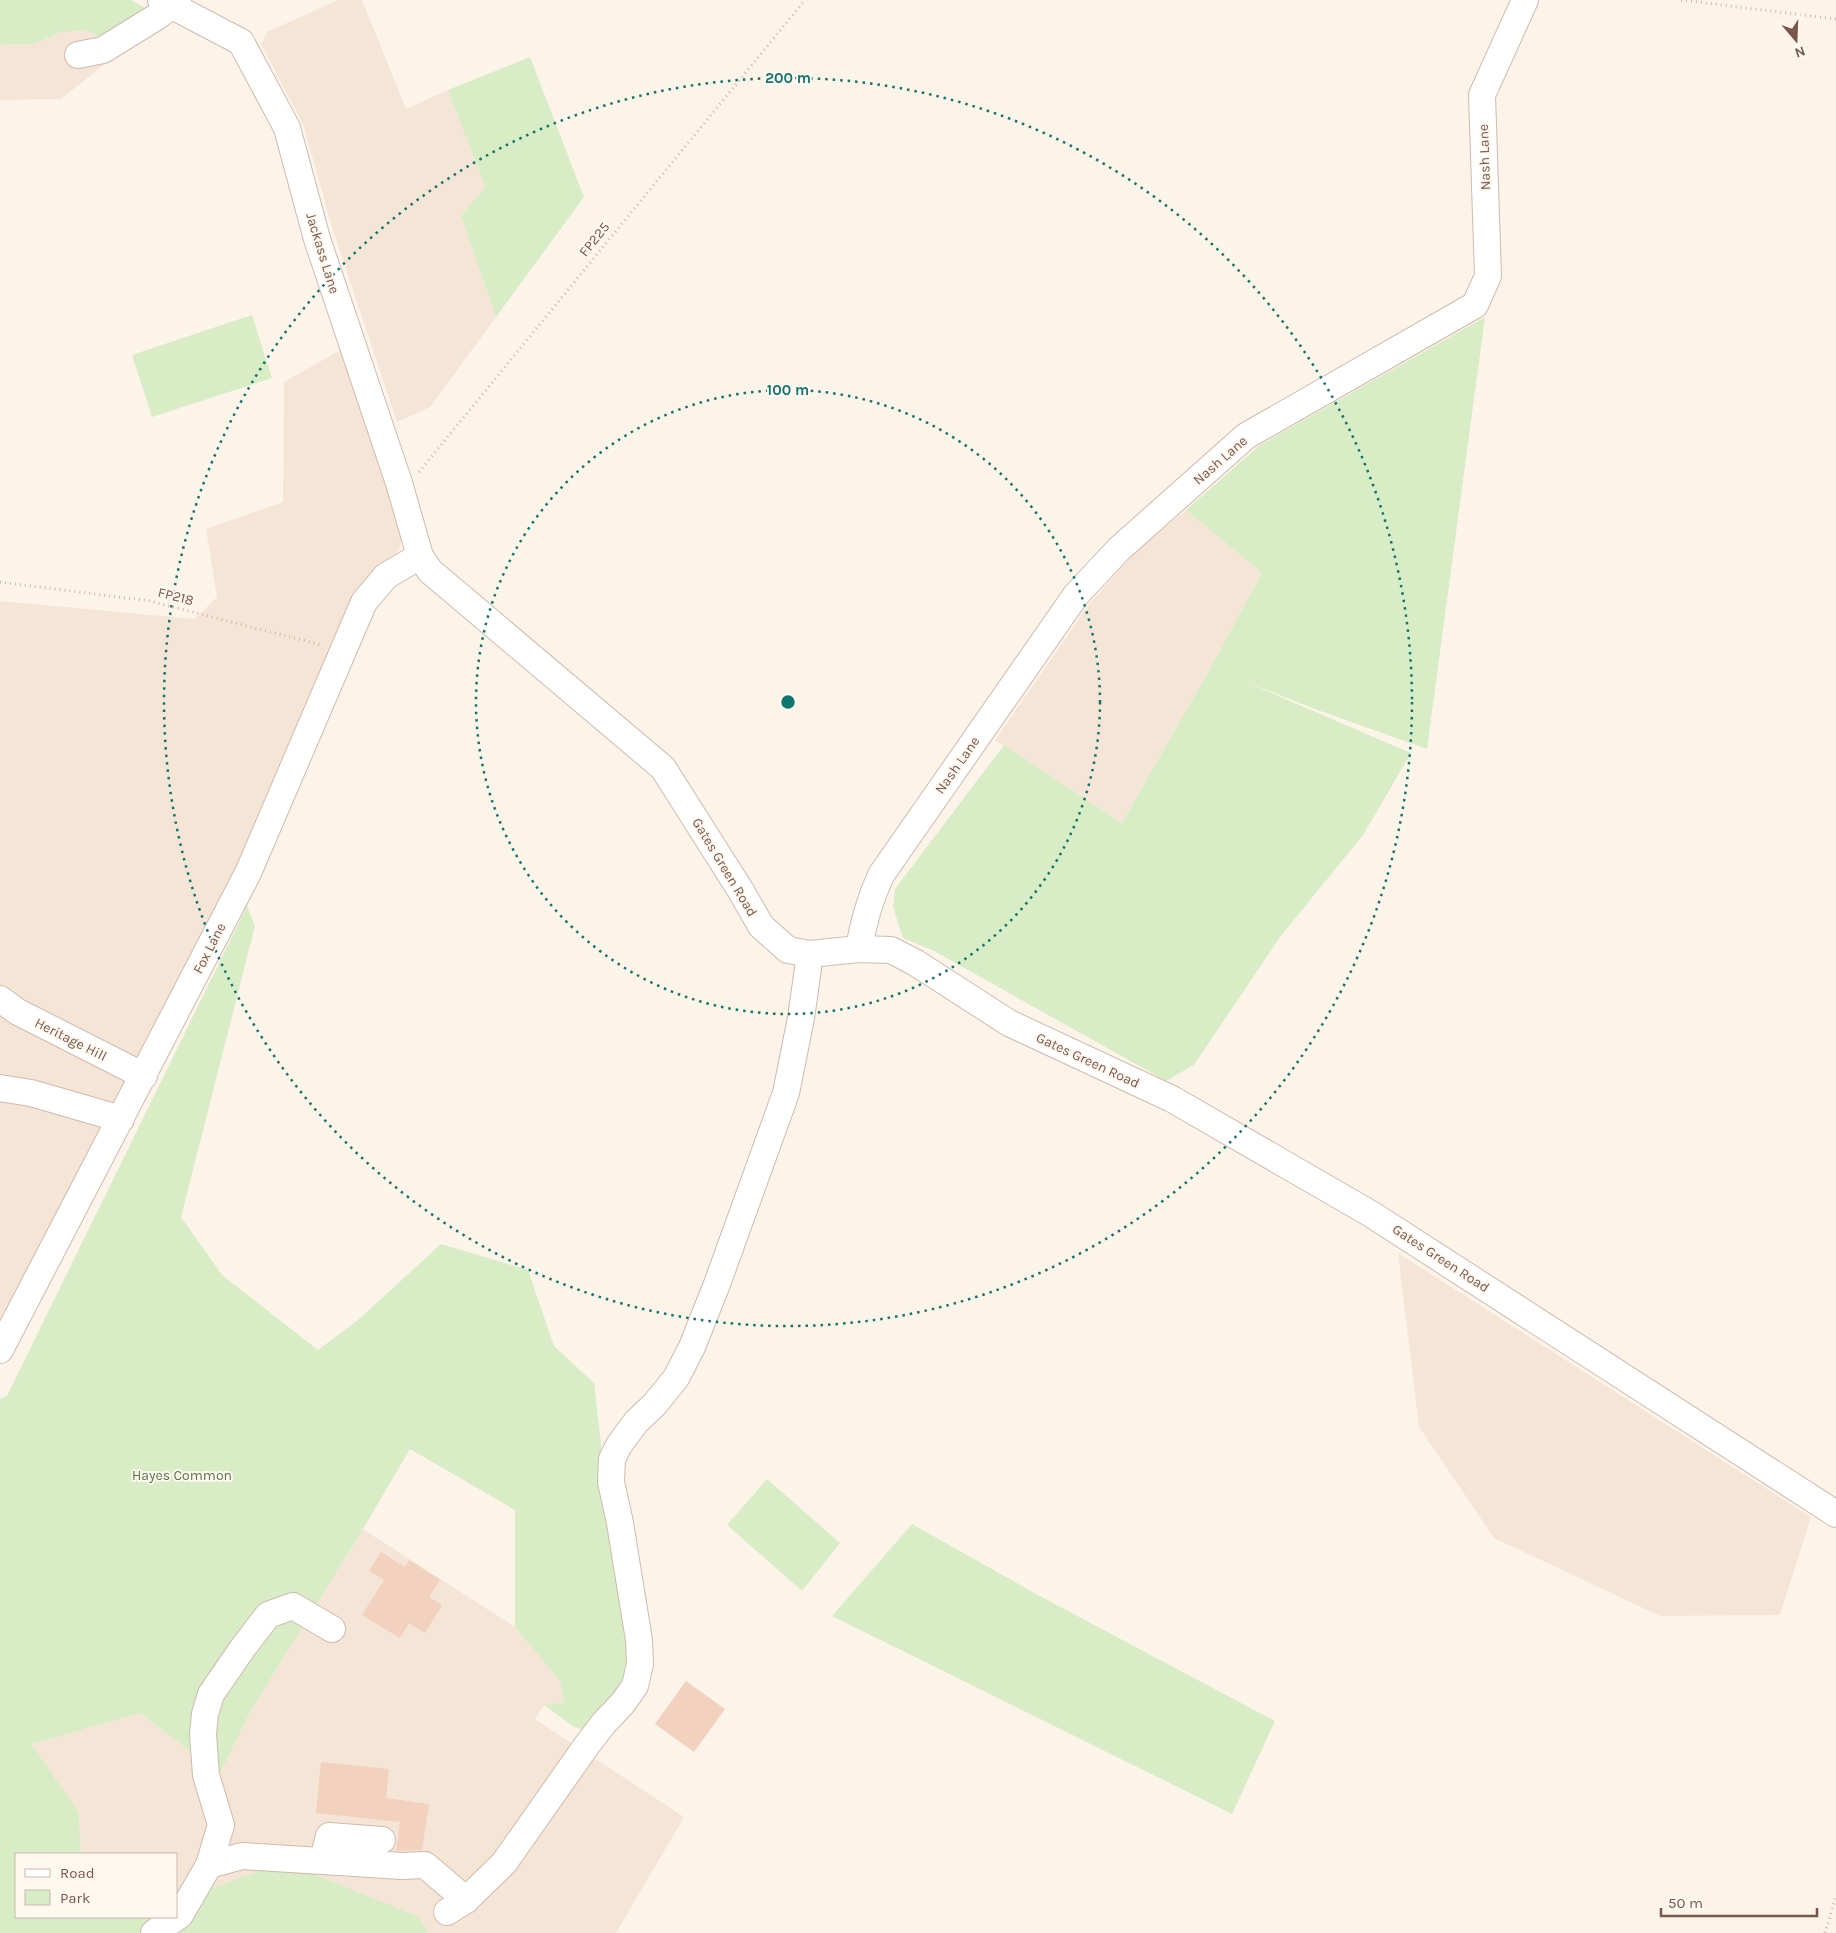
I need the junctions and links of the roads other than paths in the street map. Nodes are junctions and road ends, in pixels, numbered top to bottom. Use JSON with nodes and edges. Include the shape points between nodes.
{"nodes":[{"id":1,"x":1525,"y":0,"type":"edge"},
{"id":2,"x":170,"y":2,"type":"edge"},
{"id":3,"x":78,"y":55,"type":"dead end"},
{"id":4,"x":420,"y":556,"type":"junction"},
{"id":5,"x":859,"y":949,"type":"junction"},
{"id":6,"x":810,"y":954,"type":"junction"},
{"id":7,"x":0,"y":999,"type":"edge"},
{"id":8,"x":144,"y":1076,"type":"junction"},
{"id":9,"x":0,"y":1088,"type":"edge"},
{"id":10,"x":121,"y":1119,"type":"junction"},
{"id":11,"x":0,"y":1350,"type":"edge"},
{"id":12,"x":1836,"y":1514,"type":"edge"},
{"id":13,"x":332,"y":1629,"type":"dead end"},
{"id":14,"x":382,"y":1840,"type":"dead end"},
{"id":15,"x":323,"y":1860,"type":"junction"},
{"id":16,"x":209,"y":1865,"type":"junction"},
{"id":17,"x":178,"y":1916,"type":"edge"},
{"id":18,"x":176,"y":1918,"type":"edge"},
{"id":19,"x":154,"y":1933,"type":"edge"}],
"edges":[{"from":1,"to":5,"type":"street","name":"Nash Lane","via":[[1482,95],[1488,276],[1475,305],[1246,436],[1113,555],[1076,595],[881,875],[871,898]]},
{"from":2,"to":3,"type":"street","via":[[158,16],[103,50]]},
{"from":2,"to":4,"type":"street","name":"Jackass Lane","via":[[241,42],[287,128],[317,239],[402,492]]},
{"from":4,"to":6,"type":"street","name":"Gates Green Road","via":[[430,571],[663,768],[761,926],[788,950]]},
{"from":4,"to":8,"type":"street","name":"Fox Lane","via":[[386,576],[364,602],[248,872]]},
{"from":5,"to":6,"type":"street","name":"Gates Green Road"},
{"from":5,"to":12,"type":"street","name":"Gates Green Road","via":[[891,950],[1009,1023],[1172,1099],[1372,1214]]},
{"from":6,"to":15,"type":"street","via":[[786,1093],[714,1294],[676,1378],[636,1422],[612,1459],[611,1482],[639,1640],[640,1664],[635,1686],[587,1745],[504,1863],[457,1906],[425,1865]]},
{"from":7,"to":8,"type":"street","name":"Heritage Hill","via":[[18,1012]]},
{"from":8,"to":10,"type":"street","name":"Fox Lane"},
{"from":9,"to":10,"type":"street","via":[[31,1093]]},
{"from":10,"to":11,"type":"street","name":"Fox Lane"},
{"from":13,"to":16,"type":"street","via":[[293,1606],[268,1615],[211,1694],[203,1734],[206,1776],[221,1825]]},
{"from":14,"to":15,"type":"street","via":[[329,1836]]},
{"from":15,"to":16,"type":"street","via":[[242,1856]]},
{"from":16,"to":17,"type":"street"},
{"from":18,"to":19,"type":"street"}]}
